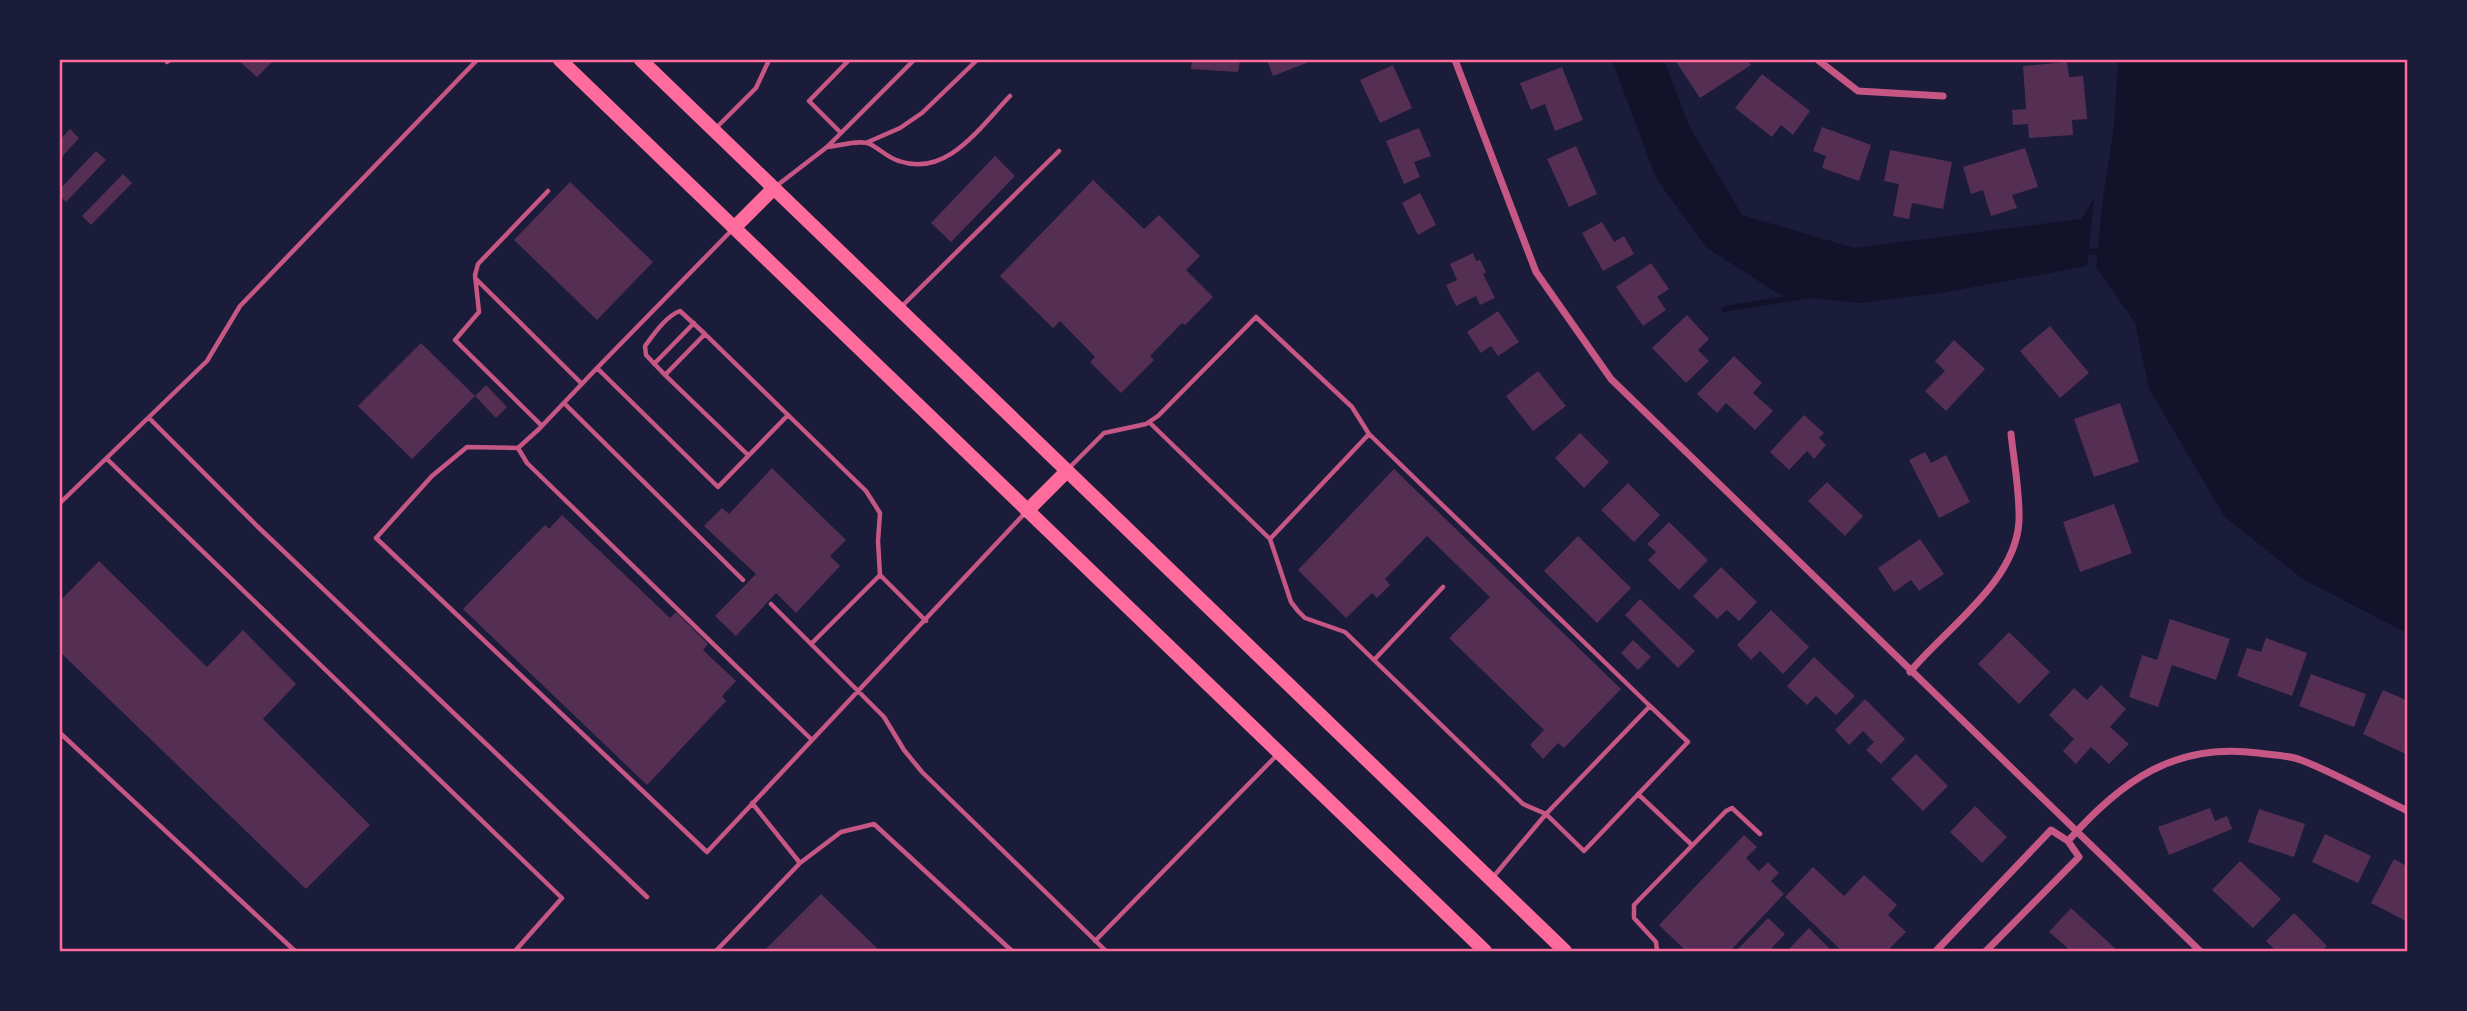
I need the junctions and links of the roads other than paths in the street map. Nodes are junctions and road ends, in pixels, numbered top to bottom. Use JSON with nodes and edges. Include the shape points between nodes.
{"nodes":[{"id":1,"x":477,"y":60,"type":"edge"},
{"id":2,"x":560,"y":60,"type":"edge"},
{"id":3,"x":641,"y":60,"type":"edge"},
{"id":4,"x":769,"y":60,"type":"edge"},
{"id":5,"x":849,"y":60,"type":"edge"},
{"id":6,"x":914,"y":60,"type":"edge"},
{"id":7,"x":1455,"y":60,"type":"edge"},
{"id":8,"x":1818,"y":60,"type":"edge"},
{"id":9,"x":976,"y":61,"type":"edge"},
{"id":10,"x":1010,"y":96,"type":"dead end"},
{"id":11,"x":1942,"y":96,"type":"dead end"},
{"id":12,"x":714,"y":130,"type":"junction"},
{"id":13,"x":841,"y":133,"type":"junction"},
{"id":14,"x":867,"y":143,"type":"junction"},
{"id":15,"x":827,"y":147,"type":"junction"},
{"id":16,"x":1059,"y":151,"type":"dead end"},
{"id":17,"x":774,"y":188,"type":"junction"},
{"id":18,"x":548,"y":191,"type":"dead end"},
{"id":19,"x":734,"y":228,"type":"junction"},
{"id":20,"x":476,"y":279,"type":"junction"},
{"id":21,"x":899,"y":309,"type":"junction"},
{"id":22,"x":694,"y":323,"type":"junction"},
{"id":23,"x":705,"y":334,"type":"junction"},
{"id":24,"x":654,"y":365,"type":"junction"},
{"id":25,"x":597,"y":369,"type":"junction"},
{"id":26,"x":664,"y":375,"type":"junction"},
{"id":27,"x":582,"y":384,"type":"junction"},
{"id":28,"x":564,"y":403,"type":"junction"},
{"id":29,"x":788,"y":415,"type":"junction"},
{"id":30,"x":149,"y":418,"type":"junction"},
{"id":31,"x":1149,"y":422,"type":"junction"},
{"id":32,"x":542,"y":426,"type":"junction"},
{"id":33,"x":1368,"y":434,"type":"junction"},
{"id":34,"x":2011,"y":434,"type":"dead end"},
{"id":35,"x":518,"y":448,"type":"junction"},
{"id":36,"x":748,"y":455,"type":"junction"},
{"id":37,"x":107,"y":459,"type":"junction"},
{"id":38,"x":1067,"y":471,"type":"junction"},
{"id":39,"x":60,"y":503,"type":"edge"},
{"id":40,"x":1027,"y":511,"type":"junction"},
{"id":41,"x":1270,"y":539,"type":"junction"},
{"id":42,"x":880,"y":575,"type":"junction"},
{"id":43,"x":743,"y":580,"type":"dead end"},
{"id":44,"x":1443,"y":587,"type":"dead end"},
{"id":45,"x":771,"y":604,"type":"dead end"},
{"id":46,"x":926,"y":621,"type":"junction"},
{"id":47,"x":811,"y":644,"type":"junction"},
{"id":48,"x":1374,"y":660,"type":"junction"},
{"id":49,"x":1910,"y":672,"type":"junction"},
{"id":50,"x":858,"y":692,"type":"junction"},
{"id":51,"x":1650,"y":706,"type":"junction"},
{"id":52,"x":60,"y":733,"type":"edge"},
{"id":53,"x":813,"y":740,"type":"junction"},
{"id":54,"x":1279,"y":753,"type":"junction"},
{"id":55,"x":1639,"y":794,"type":"junction"},
{"id":56,"x":752,"y":803,"type":"junction"},
{"id":57,"x":2407,"y":811,"type":"edge"},
{"id":58,"x":1546,"y":814,"type":"junction"},
{"id":59,"x":2077,"y":831,"type":"junction"},
{"id":60,"x":1760,"y":834,"type":"dead end"},
{"id":61,"x":2068,"y":841,"type":"junction"},
{"id":62,"x":1692,"y":845,"type":"junction"},
{"id":63,"x":800,"y":863,"type":"junction"},
{"id":64,"x":1491,"y":880,"type":"junction"},
{"id":65,"x":647,"y":897,"type":"dead end"},
{"id":66,"x":1095,"y":941,"type":"junction"},
{"id":67,"x":295,"y":951,"type":"edge"},
{"id":68,"x":515,"y":951,"type":"edge"},
{"id":69,"x":716,"y":951,"type":"edge"},
{"id":70,"x":1012,"y":951,"type":"edge"},
{"id":71,"x":1106,"y":951,"type":"edge"},
{"id":72,"x":1485,"y":951,"type":"edge"},
{"id":73,"x":1565,"y":951,"type":"edge"},
{"id":74,"x":1657,"y":951,"type":"edge"},
{"id":75,"x":1936,"y":951,"type":"edge"},
{"id":76,"x":1986,"y":951,"type":"edge"},
{"id":77,"x":2200,"y":951,"type":"edge"}],
"edges":[{"from":1,"to":30,"type":"lane","via":[[240,306],[207,361]]},
{"from":2,"to":19,"type":"main road"},
{"from":3,"to":12,"type":"main road"},
{"from":4,"to":12,"type":"lane","via":[[755,88]]},
{"from":5,"to":13,"type":"lane","via":[[809,101]]},
{"from":6,"to":13,"type":"lane"},
{"from":7,"to":49,"type":"street","via":[[1536,272],[1611,379]]},
{"from":8,"to":11,"type":"street","via":[[1858,91]]},
{"from":9,"to":14,"type":"lane","via":[[922,113]]},
{"from":10,"to":14,"type":"lane","via":[[954,154],[934,163],[897,161]]},
{"from":12,"to":17,"type":"main road"},
{"from":13,"to":15,"type":"lane"},
{"from":14,"to":15,"type":"lane"},
{"from":15,"to":17,"type":"lane"},
{"from":16,"to":21,"type":"lane"},
{"from":17,"to":19,"type":"main road"},
{"from":17,"to":21,"type":"main road"},
{"from":18,"to":20,"type":"lane","via":[[478,264]]},
{"from":19,"to":25,"type":"lane"},
{"from":19,"to":40,"type":"main road"},
{"from":20,"to":27,"type":"lane"},
{"from":20,"to":32,"type":"lane","via":[[479,312],[455,340]]},
{"from":21,"to":38,"type":"main road"},
{"from":22,"to":23,"type":"lane"},
{"from":22,"to":24,"type":"lane"},
{"from":22,"to":24,"type":"lane","via":[[680,312],[674,314],[645,346]]},
{"from":23,"to":26,"type":"lane"},
{"from":23,"to":29,"type":"lane"},
{"from":24,"to":26,"type":"lane"},
{"from":25,"to":27,"type":"lane"},
{"from":25,"to":36,"type":"lane","via":[[718,487]]},
{"from":26,"to":36,"type":"lane"},
{"from":27,"to":28,"type":"lane"},
{"from":28,"to":32,"type":"lane"},
{"from":28,"to":43,"type":"lane"},
{"from":29,"to":36,"type":"lane"},
{"from":29,"to":42,"type":"lane","via":[[866,491],[880,513]]},
{"from":30,"to":37,"type":"lane"},
{"from":30,"to":65,"type":"lane"},
{"from":31,"to":33,"type":"lane","via":[[1256,317],[1352,407]]},
{"from":31,"to":38,"type":"lane","via":[[1104,433]]},
{"from":31,"to":41,"type":"lane"},
{"from":32,"to":35,"type":"lane"},
{"from":33,"to":41,"type":"lane"},
{"from":33,"to":51,"type":"lane"},
{"from":34,"to":49,"type":"street","via":[[2019,522],[2007,564]]},
{"from":35,"to":53,"type":"lane","via":[[527,463]]},
{"from":35,"to":56,"type":"lane","via":[[467,447],[432,476],[376,538],[707,852]]},
{"from":37,"to":39,"type":"lane"},
{"from":37,"to":68,"type":"lane","via":[[562,898]]},
{"from":38,"to":40,"type":"main road"},
{"from":38,"to":64,"type":"main road"},
{"from":40,"to":46,"type":"lane"},
{"from":40,"to":54,"type":"main road"},
{"from":41,"to":48,"type":"lane","via":[[1298,611],[1305,618],[1345,632]]},
{"from":42,"to":46,"type":"lane"},
{"from":42,"to":47,"type":"lane"},
{"from":44,"to":48,"type":"lane"},
{"from":45,"to":47,"type":"lane"},
{"from":46,"to":50,"type":"lane"},
{"from":47,"to":50,"type":"lane"},
{"from":48,"to":58,"type":"lane","via":[[1523,804]]},
{"from":49,"to":59,"type":"street"},
{"from":50,"to":53,"type":"lane"},
{"from":50,"to":66,"type":"lane","via":[[884,717],[922,772]]},
{"from":51,"to":55,"type":"lane","via":[[1688,742]]},
{"from":51,"to":58,"type":"lane"},
{"from":52,"to":67,"type":"lane"},
{"from":53,"to":56,"type":"lane"},
{"from":54,"to":66,"type":"lane"},
{"from":54,"to":72,"type":"main road"},
{"from":55,"to":58,"type":"lane","via":[[1584,850]]},
{"from":55,"to":62,"type":"lane"},
{"from":56,"to":63,"type":"lane"},
{"from":57,"to":59,"type":"street","via":[[2298,759],[2238,750],[2194,753],[2155,767]]},
{"from":58,"to":64,"type":"lane"},
{"from":59,"to":61,"type":"street"},
{"from":59,"to":77,"type":"street"},
{"from":60,"to":62,"type":"lane","via":[[1732,808]]},
{"from":61,"to":75,"type":"street","via":[[2051,830]]},
{"from":61,"to":76,"type":"street","via":[[2079,857]]},
{"from":62,"to":74,"type":"lane","via":[[1634,905],[1634,918],[1656,942]]},
{"from":63,"to":69,"type":"lane"},
{"from":63,"to":70,"type":"lane","via":[[841,832],[874,824]]},
{"from":64,"to":73,"type":"main road"},
{"from":66,"to":71,"type":"lane"}]}
